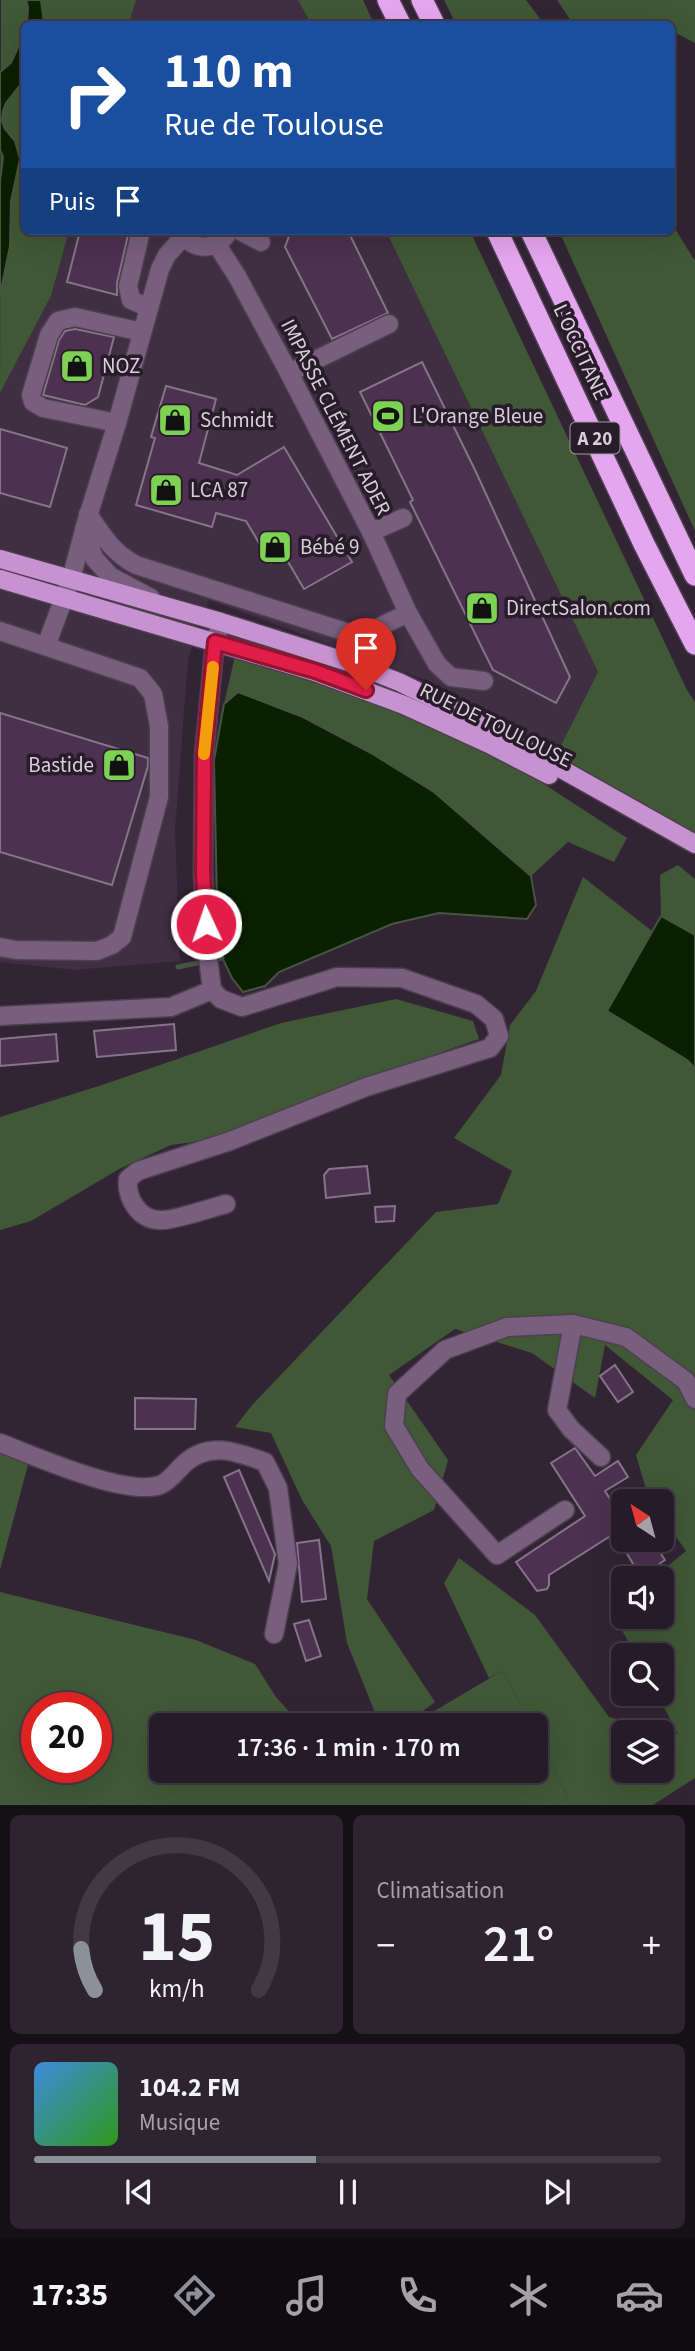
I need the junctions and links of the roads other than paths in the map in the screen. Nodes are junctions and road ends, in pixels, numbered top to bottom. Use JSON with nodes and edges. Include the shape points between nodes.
{"nodes":[{"id":1,"x":388,"y":0,"type":"edge"},
{"id":2,"x":422,"y":0,"type":"edge"},
{"id":3,"x":398,"y":21,"type":"edge"},
{"id":4,"x":432,"y":21,"type":"edge"},
{"id":5,"x":140,"y":235,"type":"edge"},
{"id":6,"x":182,"y":235,"type":"edge"},
{"id":7,"x":184,"y":235,"type":"edge"},
{"id":8,"x":248,"y":235,"type":"edge"},
{"id":9,"x":499,"y":235,"type":"edge"},
{"id":10,"x":533,"y":235,"type":"edge"},
{"id":11,"x":223,"y":238,"type":"edge"},
{"id":12,"x":261,"y":242,"type":"dead end"},
{"id":13,"x":149,"y":308,"type":"junction"},
{"id":14,"x":389,"y":324,"type":"dead end"},
{"id":15,"x":142,"y":332,"type":"junction"},
{"id":16,"x":289,"y":373,"type":"junction"},
{"id":17,"x":117,"y":423,"type":"junction"},
{"id":18,"x":403,"y":518,"type":"dead end"},
{"id":19,"x":86,"y":522,"type":"junction"},
{"id":20,"x":371,"y":532,"type":"junction"},
{"id":21,"x":0,"y":559,"type":"edge"},
{"id":22,"x":695,"y":575,"type":"edge"},
{"id":23,"x":0,"y":579,"type":"edge"},
{"id":24,"x":71,"y":579,"type":"junction"},
{"id":25,"x":65,"y":598,"type":"junction"},
{"id":26,"x":166,"y":607,"type":"junction"},
{"id":27,"x":408,"y":613,"type":"junction"},
{"id":28,"x":221,"y":622,"type":"junction"},
{"id":29,"x":0,"y":631,"type":"edge"},
{"id":30,"x":215,"y":642,"type":"junction"},
{"id":31,"x":695,"y":644,"type":"edge"},
{"id":32,"x":46,"y":646,"type":"junction"},
{"id":33,"x":484,"y":681,"type":"dead end"},
{"id":34,"x":695,"y":844,"type":"edge"},
{"id":35,"x":695,"y":857,"type":"edge"},
{"id":36,"x":0,"y":947,"type":"edge"},
{"id":37,"x":212,"y":982,"type":"junction"},
{"id":38,"x":0,"y":1016,"type":"edge"},
{"id":39,"x":226,"y":1204,"type":"dead end"},
{"id":40,"x":573,"y":1324,"type":"junction"},
{"id":41,"x":695,"y":1399,"type":"edge"},
{"id":42,"x":0,"y":1443,"type":"edge"},
{"id":43,"x":601,"y":1457,"type":"dead end"},
{"id":44,"x":565,"y":1510,"type":"dead end"},
{"id":45,"x":274,"y":1634,"type":"dead end"}],
"edges":[{"from":1,"to":3,"type":"highway"},
{"from":2,"to":4,"type":"highway"},
{"from":5,"to":13,"type":"street","via":[[128,286],[131,300]]},
{"from":6,"to":13,"type":"street","via":[[160,269]]},
{"from":7,"to":11,"type":"street","via":[[190,243],[208,248]]},
{"from":8,"to":12,"type":"street"},
{"from":9,"to":31,"type":"highway","name":"L'OCCITANE","number":"A 20"},
{"from":10,"to":22,"type":"highway","name":"L'OCCITANE","number":"A 20"},
{"from":11,"to":16,"type":"street","name":"IMPASSE CLÉMENT ADER"},
{"from":13,"to":15,"type":"street"},
{"from":14,"to":16,"type":"street"},
{"from":15,"to":17,"type":"street"},
{"from":15,"to":17,"type":"street","via":[[75,317],[58,321],[49,335],[32,395],[33,402],[43,408]]},
{"from":16,"to":20,"type":"street","name":"IMPASSE CLÉMENT ADER"},
{"from":17,"to":19,"type":"street"},
{"from":18,"to":20,"type":"street"},
{"from":19,"to":24,"type":"street"},
{"from":19,"to":26,"type":"street","via":[[93,558],[110,576]]},
{"from":19,"to":27,"type":"street","via":[[124,559],[349,633],[373,630]]},
{"from":20,"to":27,"type":"street","name":"IMPASSE CLÉMENT ADER"},
{"from":21,"to":24,"type":"main road","name":"RUE DE TOULOUSE"},
{"from":23,"to":25,"type":"main road","name":"RUE DE TOULOUSE"},
{"from":24,"to":25,"type":"street"},
{"from":24,"to":26,"type":"main road","name":"RUE DE TOULOUSE"},
{"from":25,"to":30,"type":"main road","name":"RUE DE TOULOUSE"},
{"from":25,"to":32,"type":"street"},
{"from":26,"to":28,"type":"main road","name":"RUE DE TOULOUSE"},
{"from":27,"to":33,"type":"street","name":"IMPASSE CLÉMENT ADER","via":[[437,664],[451,677]]},
{"from":28,"to":30,"type":"street"},
{"from":28,"to":34,"type":"main road","name":"RUE DE TOULOUSE","via":[[399,682]]},
{"from":29,"to":32,"type":"street"},
{"from":30,"to":35,"type":"main road","name":"RUE DE TOULOUSE","via":[[315,671],[439,720]]},
{"from":30,"to":37,"type":"street","via":[[204,754],[203,873]]},
{"from":32,"to":36,"type":"street","via":[[140,678],[153,694],[159,726],[159,797],[122,937],[97,951]]},
{"from":37,"to":38,"type":"street","via":[[172,1007]]},
{"from":37,"to":39,"type":"street","via":[[221,999],[242,1007],[337,977],[402,978],[476,1004],[494,1019],[499,1036],[490,1048],[366,1087],[230,1141],[138,1171],[128,1179],[127,1192],[148,1217],[161,1220]]},
{"from":40,"to":41,"type":"street","via":[[626,1337],[686,1381]]},
{"from":40,"to":43,"type":"street","via":[[557,1410]]},
{"from":40,"to":44,"type":"street","via":[[507,1327],[445,1350],[397,1394],[394,1426],[420,1469],[497,1555]]},
{"from":42,"to":45,"type":"street","via":[[103,1480],[138,1486],[161,1485],[193,1456],[214,1449],[265,1462],[278,1488],[288,1564]]}]}
